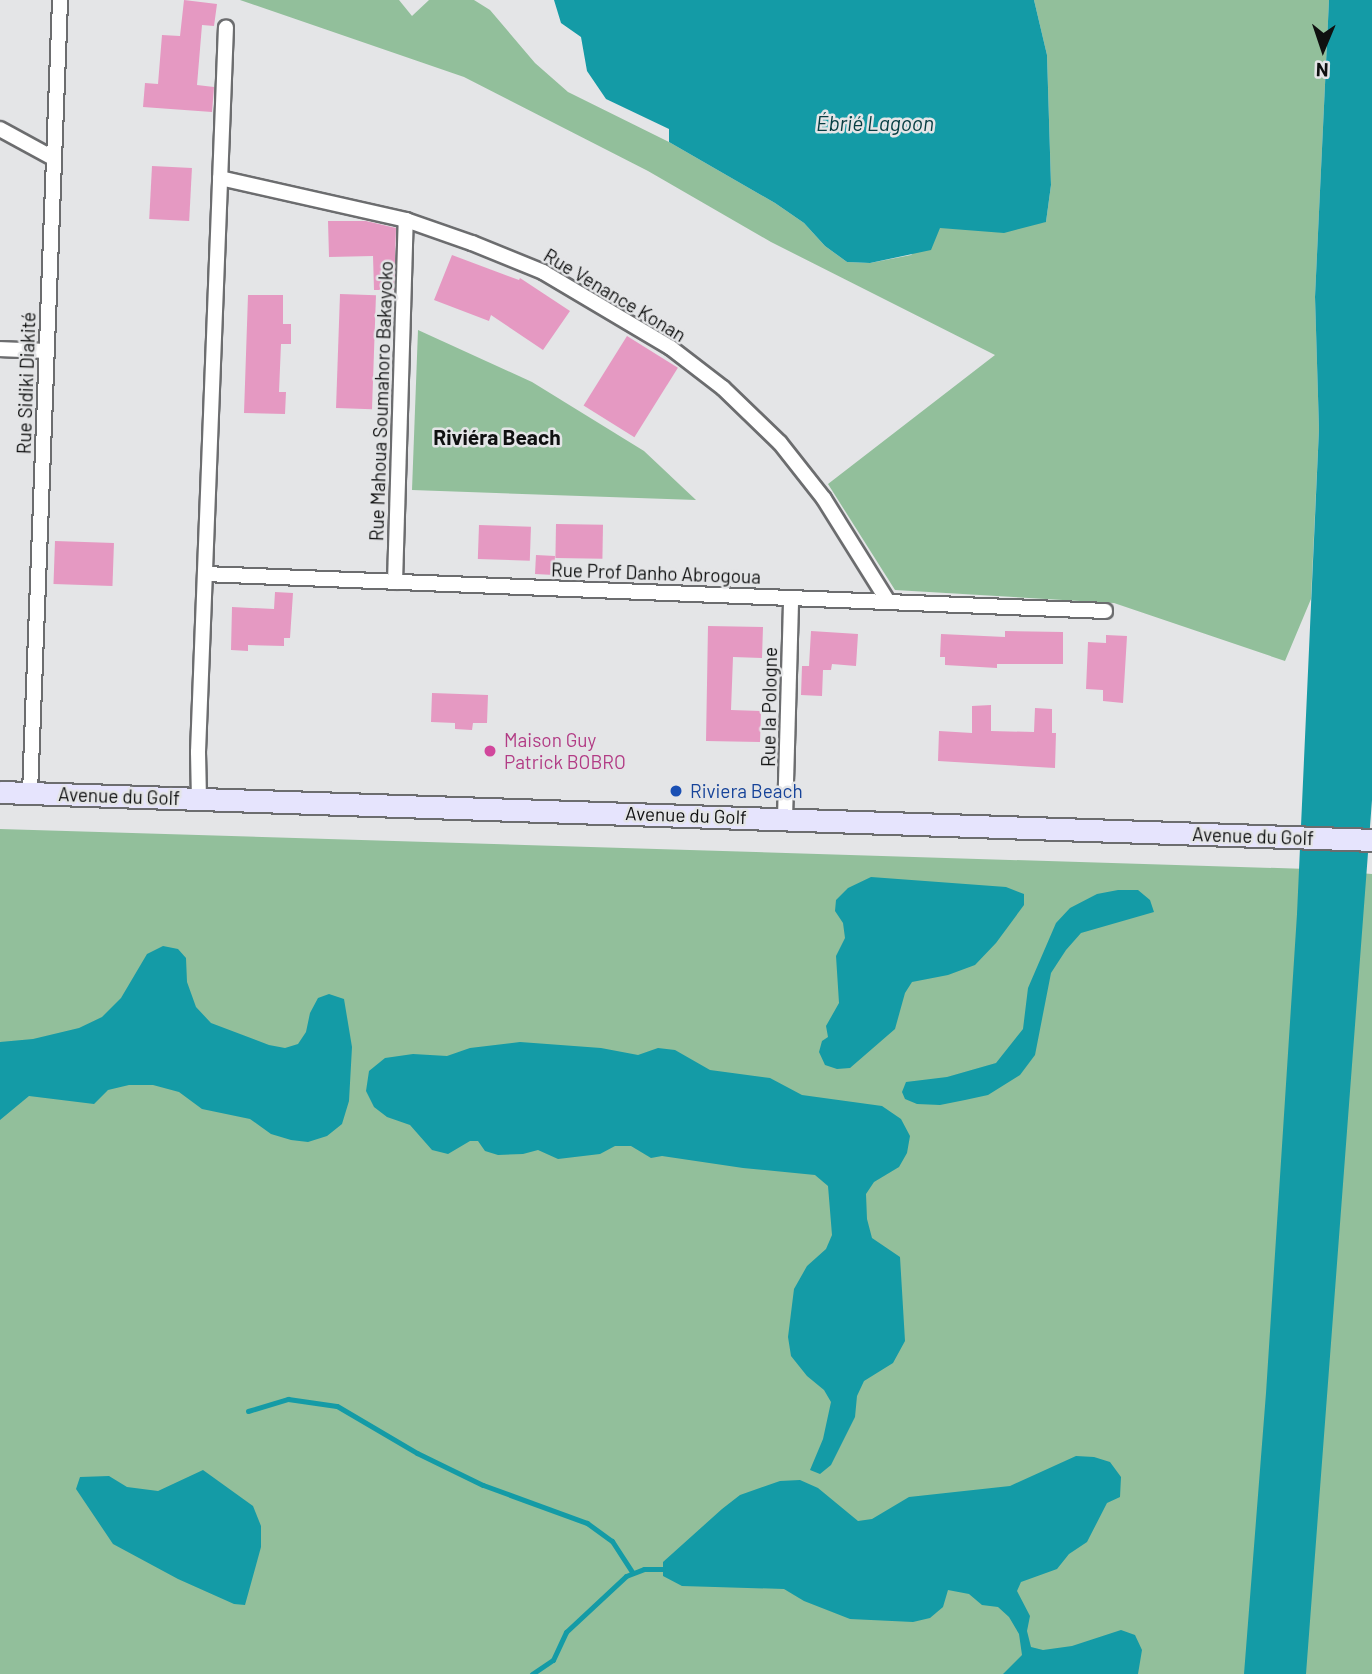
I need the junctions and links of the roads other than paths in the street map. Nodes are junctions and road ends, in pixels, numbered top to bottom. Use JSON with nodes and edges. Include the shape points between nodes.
{"nodes":[{"id":1,"x":60,"y":0,"type":"edge"},
{"id":2,"x":226,"y":28,"type":"dead end"},
{"id":3,"x":0,"y":129,"type":"edge"},
{"id":4,"x":54,"y":158,"type":"junction"},
{"id":5,"x":220,"y":178,"type":"junction"},
{"id":6,"x":406,"y":220,"type":"junction"},
{"id":7,"x":0,"y":349,"type":"edge"},
{"id":8,"x":46,"y":351,"type":"junction"},
{"id":9,"x":205,"y":574,"type":"junction"},
{"id":10,"x":395,"y":582,"type":"junction"},
{"id":11,"x":790,"y":598,"type":"junction"},
{"id":12,"x":887,"y":600,"type":"junction"},
{"id":13,"x":1105,"y":611,"type":"dead end"},
{"id":14,"x":0,"y":792,"type":"edge"},
{"id":15,"x":30,"y":793,"type":"junction"},
{"id":16,"x":199,"y":800,"type":"junction"},
{"id":17,"x":785,"y":818,"type":"junction"},
{"id":18,"x":1372,"y":840,"type":"edge"}],
"edges":[{"from":1,"to":4,"type":"street","name":"Rue Sidiki Diakité"},
{"from":2,"to":5,"type":"street"},
{"from":3,"to":4,"type":"street"},
{"from":4,"to":8,"type":"street","name":"Rue Sidiki Diakité"},
{"from":5,"to":6,"type":"street","name":"Rue Venance Konan"},
{"from":5,"to":9,"type":"street"},
{"from":6,"to":10,"type":"street","name":"Rue Mahoua Soumahoro Bakayoko"},
{"from":6,"to":12,"type":"street","name":"Rue Venance Konan","via":[[543,272],[671,348],[723,388],[780,443],[824,499]]},
{"from":7,"to":8,"type":"street"},
{"from":8,"to":15,"type":"street","name":"Rue Sidiki Diakité"},
{"from":9,"to":10,"type":"street","name":"Rue Prof Danho Abrogoua"},
{"from":9,"to":16,"type":"street"},
{"from":10,"to":11,"type":"street","name":"Rue Prof Danho Abrogoua"},
{"from":11,"to":12,"type":"street","name":"Rue Prof Danho Abrogoua"},
{"from":11,"to":17,"type":"street","name":"Rue la Pologne"},
{"from":12,"to":13,"type":"street","name":"Rue Prof Danho Abrogoua"},
{"from":14,"to":15,"type":"main road","name":"Avenue du Golf"},
{"from":15,"to":16,"type":"main road","name":"Avenue du Golf"},
{"from":16,"to":17,"type":"main road","name":"Avenue du Golf"},
{"from":17,"to":18,"type":"main road","name":"Avenue du Golf"}]}
